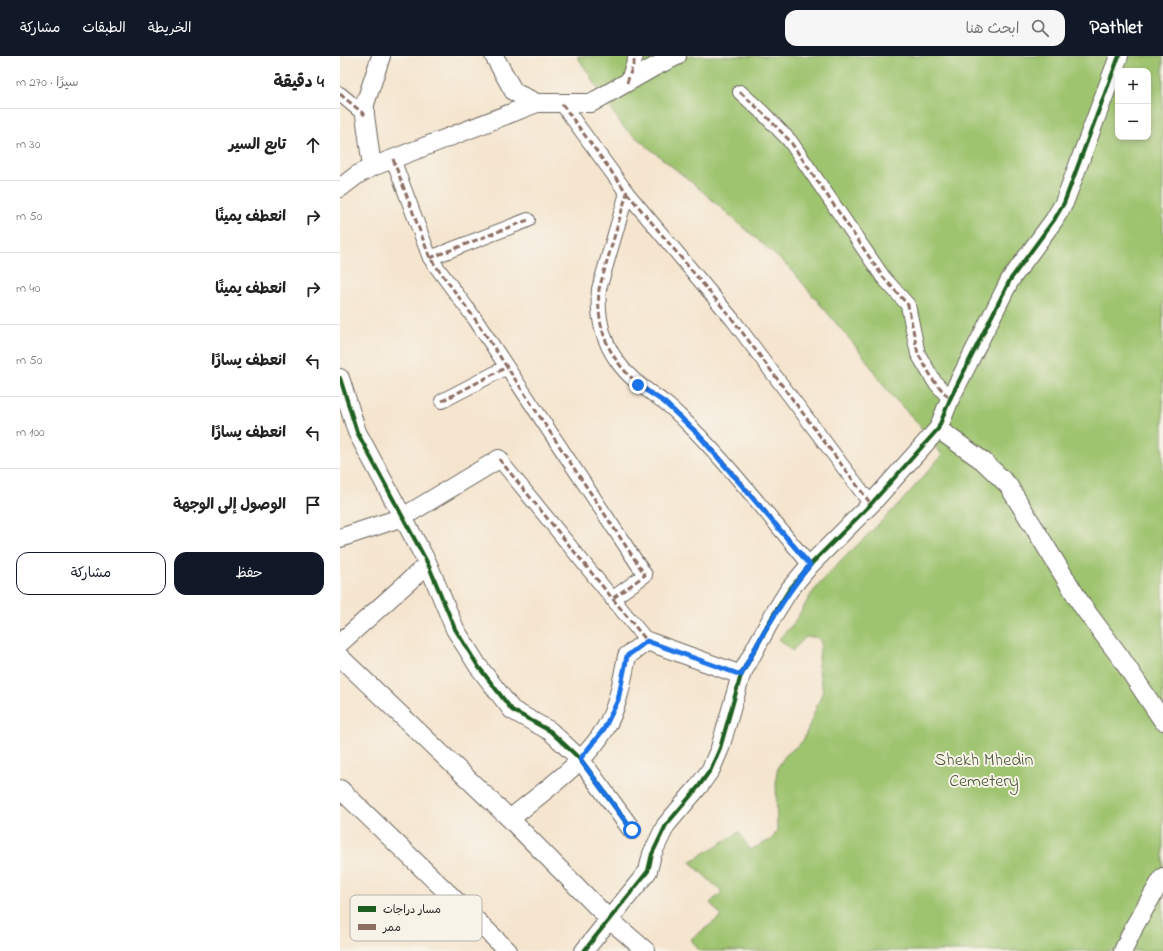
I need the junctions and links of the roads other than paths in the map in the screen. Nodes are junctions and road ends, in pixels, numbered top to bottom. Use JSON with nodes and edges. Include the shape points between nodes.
{"nodes":[{"id":1,"x":381,"y":56,"type":"edge"},
{"id":2,"x":494,"y":56,"type":"edge"},
{"id":3,"x":636,"y":56,"type":"edge"},
{"id":4,"x":677,"y":56,"type":"edge"},
{"id":5,"x":1120,"y":56,"type":"edge"},
{"id":6,"x":627,"y":83,"type":"junction"},
{"id":7,"x":740,"y":92,"type":"dead end"},
{"id":8,"x":340,"y":94,"type":"edge"},
{"id":9,"x":537,"y":103,"type":"junction"},
{"id":10,"x":562,"y":104,"type":"junction"},
{"id":11,"x":365,"y":115,"type":"junction"},
{"id":12,"x":393,"y":159,"type":"junction"},
{"id":13,"x":372,"y":167,"type":"junction"},
{"id":14,"x":340,"y":188,"type":"edge"},
{"id":15,"x":627,"y":193,"type":"junction"},
{"id":16,"x":528,"y":220,"type":"dead end"},
{"id":17,"x":430,"y":258,"type":"junction"},
{"id":18,"x":507,"y":366,"type":"junction"},
{"id":19,"x":340,"y":378,"type":"edge"},
{"id":20,"x":950,"y":399,"type":"junction"},
{"id":21,"x":442,"y":401,"type":"dead end"},
{"id":22,"x":938,"y":429,"type":"junction"},
{"id":23,"x":500,"y":459,"type":"joint"},
{"id":24,"x":871,"y":504,"type":"junction"},
{"id":25,"x":403,"y":517,"type":"junction"},
{"id":26,"x":340,"y":538,"type":"edge"},
{"id":27,"x":428,"y":564,"type":"junction"},
{"id":28,"x":810,"y":565,"type":"junction"},
{"id":29,"x":612,"y":599,"type":"junction"},
{"id":30,"x":647,"y":641,"type":"junction"},
{"id":31,"x":340,"y":643,"type":"edge"},
{"id":32,"x":340,"y":656,"type":"edge"},
{"id":33,"x":741,"y":675,"type":"junction"},
{"id":34,"x":1163,"y":721,"type":"edge"},
{"id":35,"x":580,"y":759,"type":"junction"},
{"id":36,"x":340,"y":789,"type":"edge"},
{"id":37,"x":510,"y":819,"type":"junction"},
{"id":38,"x":632,"y":830,"type":"dead end"},
{"id":39,"x":1163,"y":877,"type":"edge"},
{"id":40,"x":450,"y":895,"type":"edge"},
{"id":41,"x":609,"y":919,"type":"junction"},
{"id":42,"x":1135,"y":925,"type":"junction"},
{"id":43,"x":482,"y":926,"type":"edge"},
{"id":44,"x":508,"y":951,"type":"edge"},
{"id":45,"x":584,"y":951,"type":"edge"},
{"id":46,"x":646,"y":951,"type":"edge"},
{"id":47,"x":1111,"y":951,"type":"edge"},
{"id":48,"x":1123,"y":951,"type":"edge"}],
"edges":[{"from":1,"to":11,"type":"street","via":[[368,93]]},
{"from":2,"to":9,"type":"street","via":[[514,92]]},
{"from":3,"to":6,"type":"street"},
{"from":4,"to":6,"type":"street"},
{"from":5,"to":20,"type":"street","via":[[1064,203],[1010,280]]},
{"from":6,"to":10,"type":"street","via":[[592,103]]},
{"from":7,"to":20,"type":"street","via":[[790,142],[883,277],[908,305],[918,354],[934,381]]},
{"from":8,"to":11,"type":"street"},
{"from":9,"to":10,"type":"street"},
{"from":9,"to":12,"type":"street"},
{"from":10,"to":15,"type":"street"},
{"from":11,"to":13,"type":"street"},
{"from":12,"to":13,"type":"street"},
{"from":12,"to":17,"type":"street"},
{"from":13,"to":14,"type":"street"},
{"from":15,"to":24,"type":"street","via":[[733,320]]},
{"from":15,"to":28,"type":"street","via":[[599,289],[600,323],[606,340],[627,375],[676,412],[697,433]]},
{"from":16,"to":17,"type":"street"},
{"from":17,"to":18,"type":"street","via":[[476,319]]},
{"from":18,"to":21,"type":"street"},
{"from":18,"to":29,"type":"street","via":[[645,575]]},
{"from":19,"to":25,"type":"street","via":[[357,432]]},
{"from":20,"to":22,"type":"street"},
{"from":22,"to":24,"type":"street"},
{"from":22,"to":34,"type":"street","via":[[983,461],[1008,485],[1083,607]]},
{"from":23,"to":25,"type":"street"},
{"from":23,"to":29,"type":"street"},
{"from":24,"to":28,"type":"street"},
{"from":25,"to":26,"type":"street"},
{"from":25,"to":27,"type":"street"},
{"from":27,"to":31,"type":"street"},
{"from":27,"to":35,"type":"street","via":[[455,629],[478,666],[507,704],[512,710],[550,731]]},
{"from":28,"to":33,"type":"street","via":[[789,590]]},
{"from":29,"to":30,"type":"street"},
{"from":30,"to":33,"type":"street"},
{"from":30,"to":35,"type":"street","via":[[627,656],[618,700],[608,722]]},
{"from":32,"to":37,"type":"street"},
{"from":33,"to":41,"type":"street","via":[[720,748],[711,769],[666,825],[652,854],[648,871]]},
{"from":35,"to":37,"type":"street"},
{"from":35,"to":38,"type":"street"},
{"from":36,"to":40,"type":"street"},
{"from":37,"to":41,"type":"street"},
{"from":39,"to":42,"type":"street"},
{"from":41,"to":45,"type":"street"},
{"from":41,"to":46,"type":"street"},
{"from":42,"to":47,"type":"street"},
{"from":42,"to":48,"type":"street"},
{"from":43,"to":44,"type":"street"}]}
